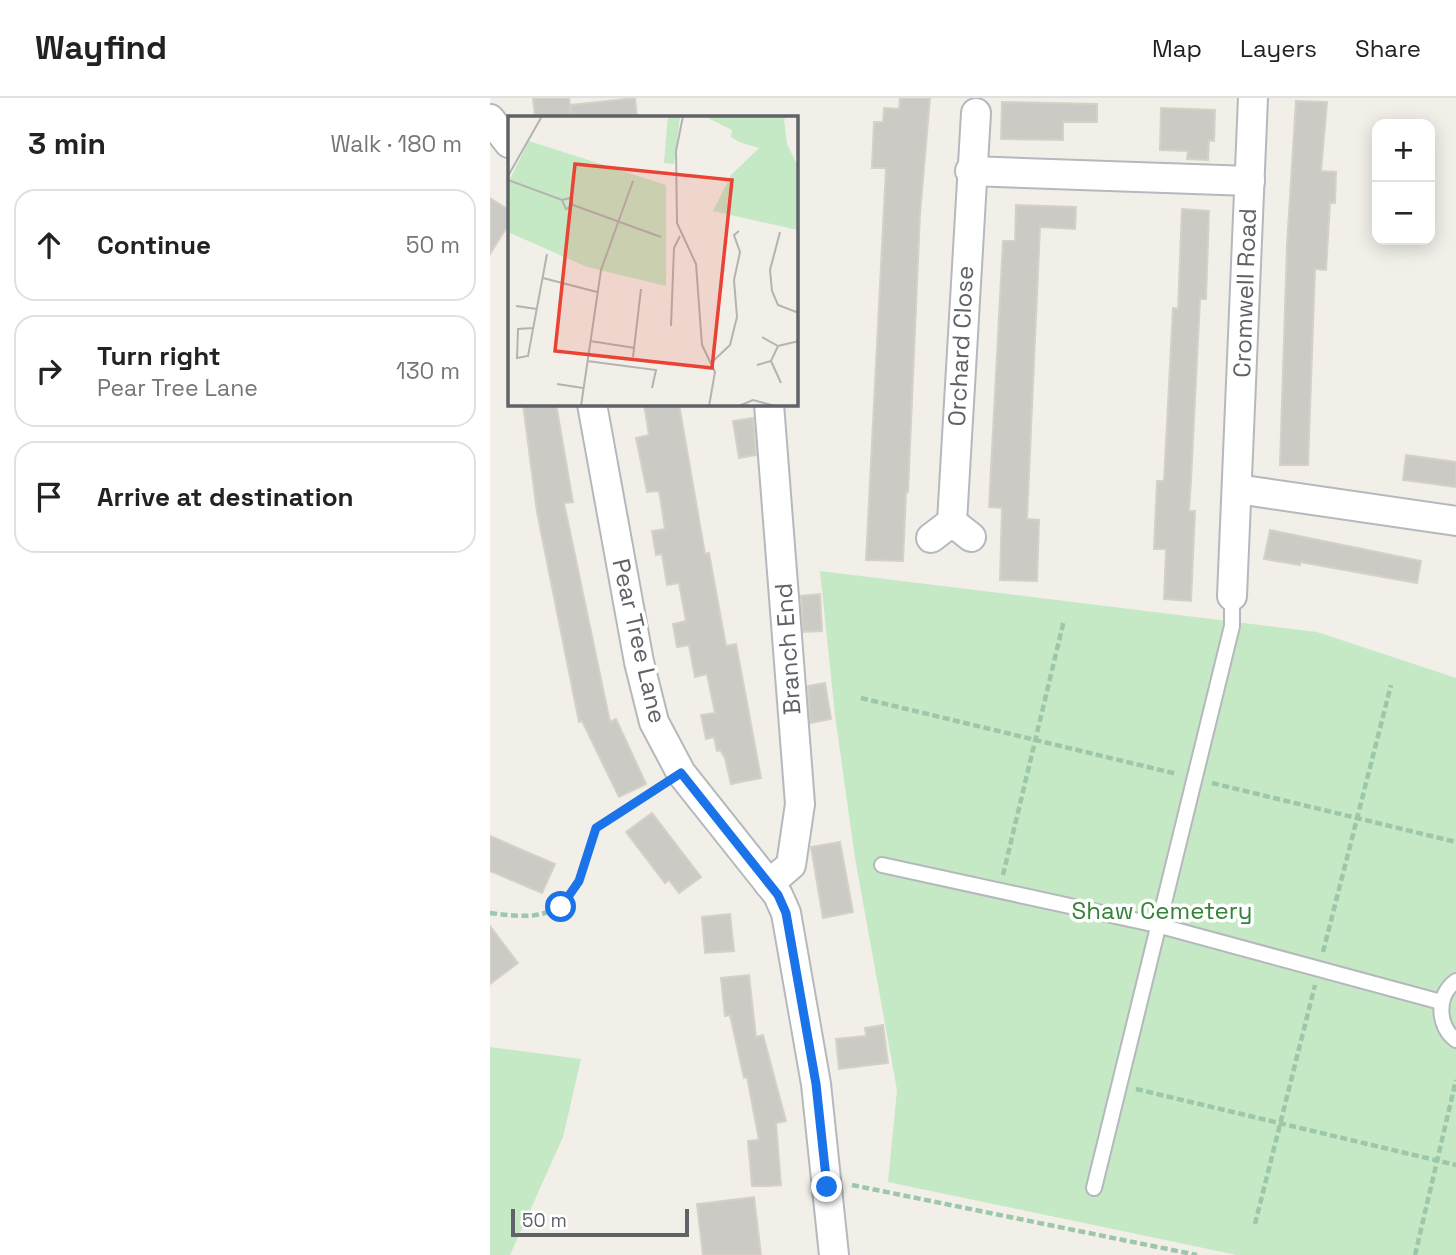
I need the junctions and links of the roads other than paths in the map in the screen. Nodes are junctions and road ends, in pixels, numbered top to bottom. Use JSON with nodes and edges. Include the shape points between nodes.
{"nodes":[{"id":1,"x":1253,"y":98,"type":"edge"},
{"id":2,"x":975,"y":113,"type":"dead end"},
{"id":3,"x":970,"y":171,"type":"junction"},
{"id":4,"x":1250,"y":181,"type":"junction"},
{"id":5,"x":592,"y":406,"type":"edge"},
{"id":6,"x":769,"y":406,"type":"edge"},
{"id":7,"x":1237,"y":489,"type":"junction"},
{"id":8,"x":1456,"y":521,"type":"edge"},
{"id":9,"x":951,"y":532,"type":"dead end"},
{"id":10,"x":1232,"y":596,"type":"joint"},
{"id":11,"x":882,"y":865,"type":"dead end"},
{"id":12,"x":769,"y":884,"type":"junction"},
{"id":13,"x":1157,"y":925,"type":"junction"},
{"id":14,"x":1456,"y":981,"type":"edge"},
{"id":15,"x":1441,"y":1002,"type":"junction"},
{"id":16,"x":1456,"y":1040,"type":"edge"},
{"id":17,"x":1094,"y":1188,"type":"dead end"},
{"id":18,"x":834,"y":1255,"type":"edge"}],
"edges":[{"from":1,"to":4,"type":"street","name":"Cromwell Road"},
{"from":2,"to":3,"type":"street","name":"Orchard Close"},
{"from":3,"to":4,"type":"street"},
{"from":3,"to":9,"type":"street","name":"Orchard Close"},
{"from":4,"to":7,"type":"street","name":"Cromwell Road"},
{"from":5,"to":12,"type":"street","name":"Pear Tree Lane","via":[[654,722],[681,773]]},
{"from":6,"to":12,"type":"street","name":"Branch End","via":[[800,804],[791,865]]},
{"from":7,"to":8,"type":"street"},
{"from":7,"to":10,"type":"street","name":"Cromwell Road"},
{"from":10,"to":13,"type":"lane","via":[[1232,626]]},
{"from":11,"to":13,"type":"lane"},
{"from":12,"to":18,"type":"street","name":"Pear Tree Lane","via":[[786,913],[796,959]]},
{"from":13,"to":15,"type":"lane"},
{"from":13,"to":17,"type":"lane"},
{"from":14,"to":15,"type":"lane"},
{"from":15,"to":16,"type":"lane","via":[[1441,1020]]}]}
